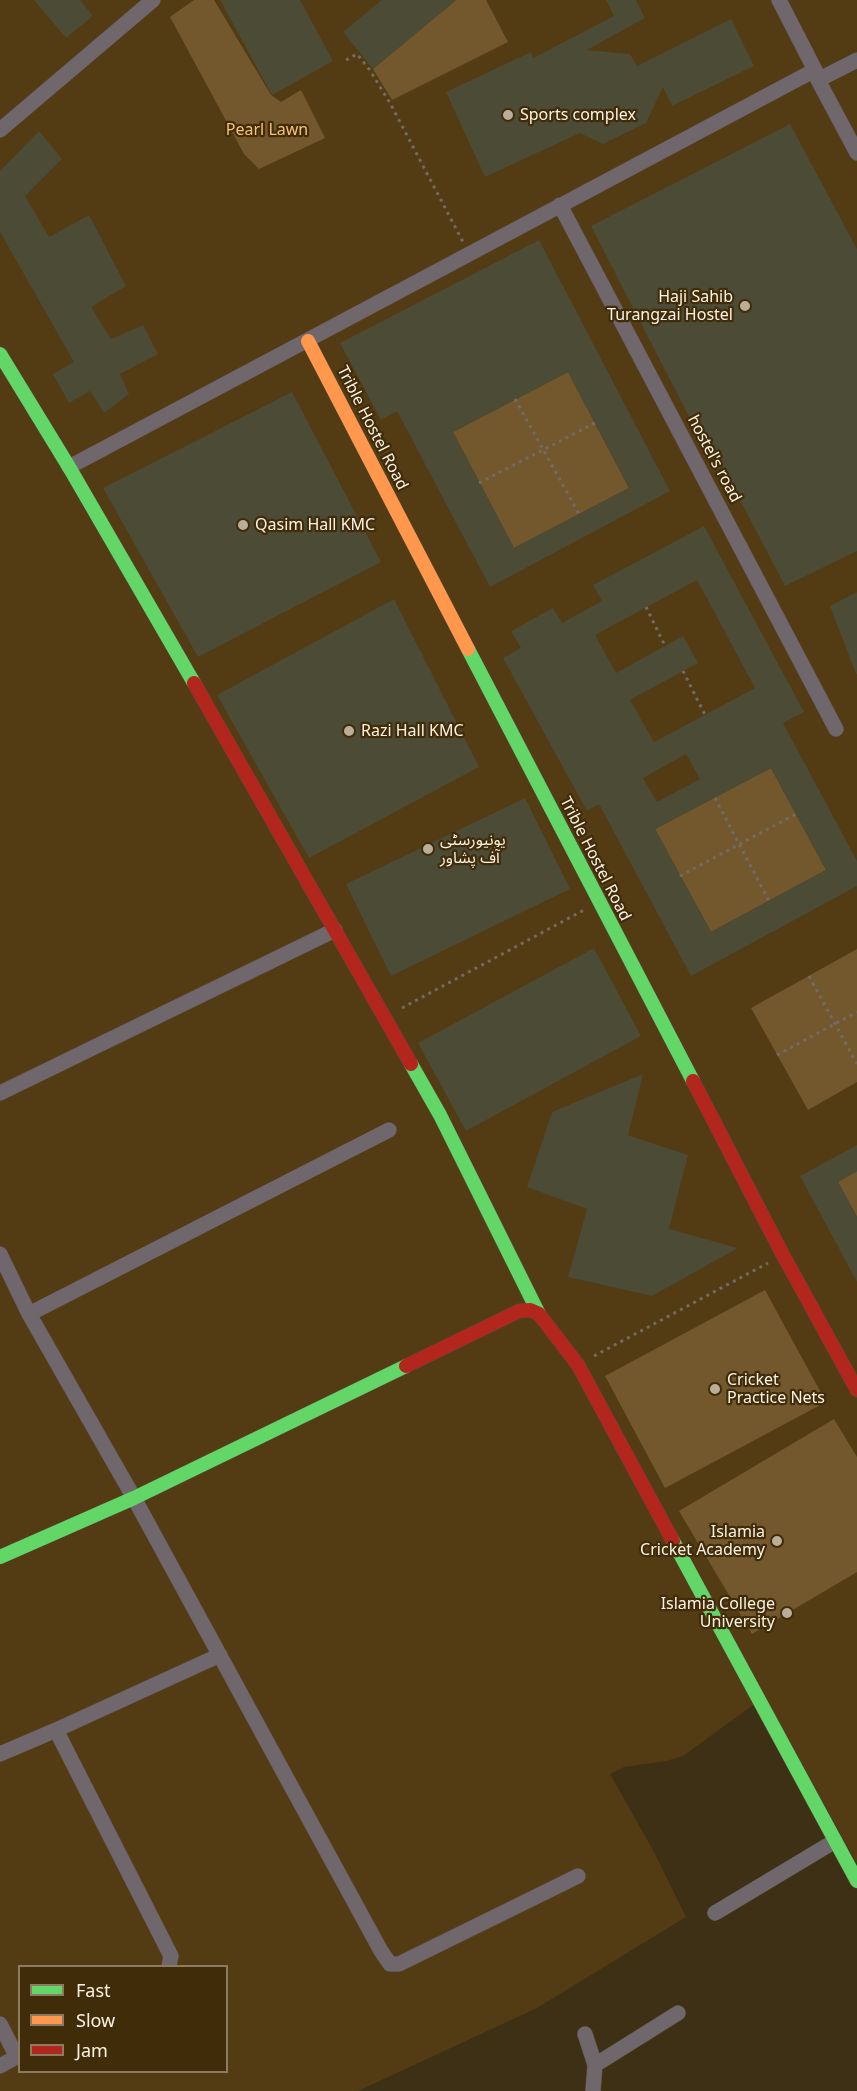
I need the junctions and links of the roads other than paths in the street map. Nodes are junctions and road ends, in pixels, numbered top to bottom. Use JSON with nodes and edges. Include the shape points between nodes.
{"nodes":[{"id":1,"x":153,"y":0,"type":"edge"},
{"id":2,"x":779,"y":0,"type":"edge"},
{"id":3,"x":857,"y":60,"type":"edge"},
{"id":4,"x":817,"y":75,"type":"junction"},
{"id":5,"x":0,"y":130,"type":"edge"},
{"id":6,"x":857,"y":153,"type":"edge"},
{"id":7,"x":560,"y":205,"type":"junction"},
{"id":8,"x":308,"y":341,"type":"junction"},
{"id":9,"x":0,"y":354,"type":"edge"},
{"id":10,"x":69,"y":467,"type":"junction"},
{"id":11,"x":836,"y":729,"type":"dead end"},
{"id":12,"x":335,"y":930,"type":"junction"},
{"id":13,"x":0,"y":1093,"type":"edge"},
{"id":14,"x":389,"y":1130,"type":"dead end"},
{"id":15,"x":0,"y":1254,"type":"edge"},
{"id":16,"x":29,"y":1314,"type":"junction"},
{"id":17,"x":538,"y":1314,"type":"junction"},
{"id":18,"x":857,"y":1390,"type":"edge"},
{"id":19,"x":134,"y":1498,"type":"junction"},
{"id":20,"x":0,"y":1557,"type":"edge"},
{"id":21,"x":220,"y":1655,"type":"junction"},
{"id":22,"x":56,"y":1730,"type":"junction"},
{"id":23,"x":0,"y":1754,"type":"edge"},
{"id":24,"x":836,"y":1841,"type":"junction"},
{"id":25,"x":578,"y":1876,"type":"dead end"},
{"id":26,"x":857,"y":1881,"type":"edge"},
{"id":27,"x":716,"y":1913,"type":"dead end"},
{"id":28,"x":169,"y":1965,"type":"edge"},
{"id":29,"x":678,"y":2013,"type":"dead end"},
{"id":30,"x":0,"y":2024,"type":"edge"},
{"id":31,"x":585,"y":2034,"type":"dead end"},
{"id":32,"x":18,"y":2056,"type":"edge"},
{"id":33,"x":595,"y":2065,"type":"junction"},
{"id":34,"x":0,"y":2066,"type":"edge"},
{"id":35,"x":593,"y":2091,"type":"edge"}],
"edges":[{"from":1,"to":5,"type":"street"},
{"from":2,"to":4,"type":"street"},
{"from":3,"to":4,"type":"street"},
{"from":4,"to":6,"type":"street"},
{"from":4,"to":7,"type":"street"},
{"from":7,"to":8,"type":"street"},
{"from":7,"to":11,"type":"street","name":"hostel's road"},
{"from":8,"to":10,"type":"street"},
{"from":8,"to":18,"type":"street","name":"Trible Hostel Road"},
{"from":9,"to":10,"type":"street"},
{"from":10,"to":12,"type":"street"},
{"from":12,"to":13,"type":"street"},
{"from":12,"to":17,"type":"street","via":[[440,1115]]},
{"from":14,"to":16,"type":"street"},
{"from":15,"to":16,"type":"street"},
{"from":16,"to":19,"type":"street"},
{"from":17,"to":19,"type":"street","via":[[519,1311]]},
{"from":17,"to":24,"type":"street","via":[[578,1365]]},
{"from":19,"to":20,"type":"street"},
{"from":19,"to":21,"type":"street"},
{"from":21,"to":22,"type":"street"},
{"from":21,"to":25,"type":"street","via":[[390,1964],[399,1964]]},
{"from":22,"to":23,"type":"street"},
{"from":22,"to":28,"type":"street","via":[[171,1956]]},
{"from":24,"to":26,"type":"street"},
{"from":24,"to":27,"type":"street"},
{"from":29,"to":33,"type":"street"},
{"from":30,"to":32,"type":"street"},
{"from":31,"to":33,"type":"street"},
{"from":32,"to":34,"type":"street"},
{"from":33,"to":35,"type":"street"}]}
